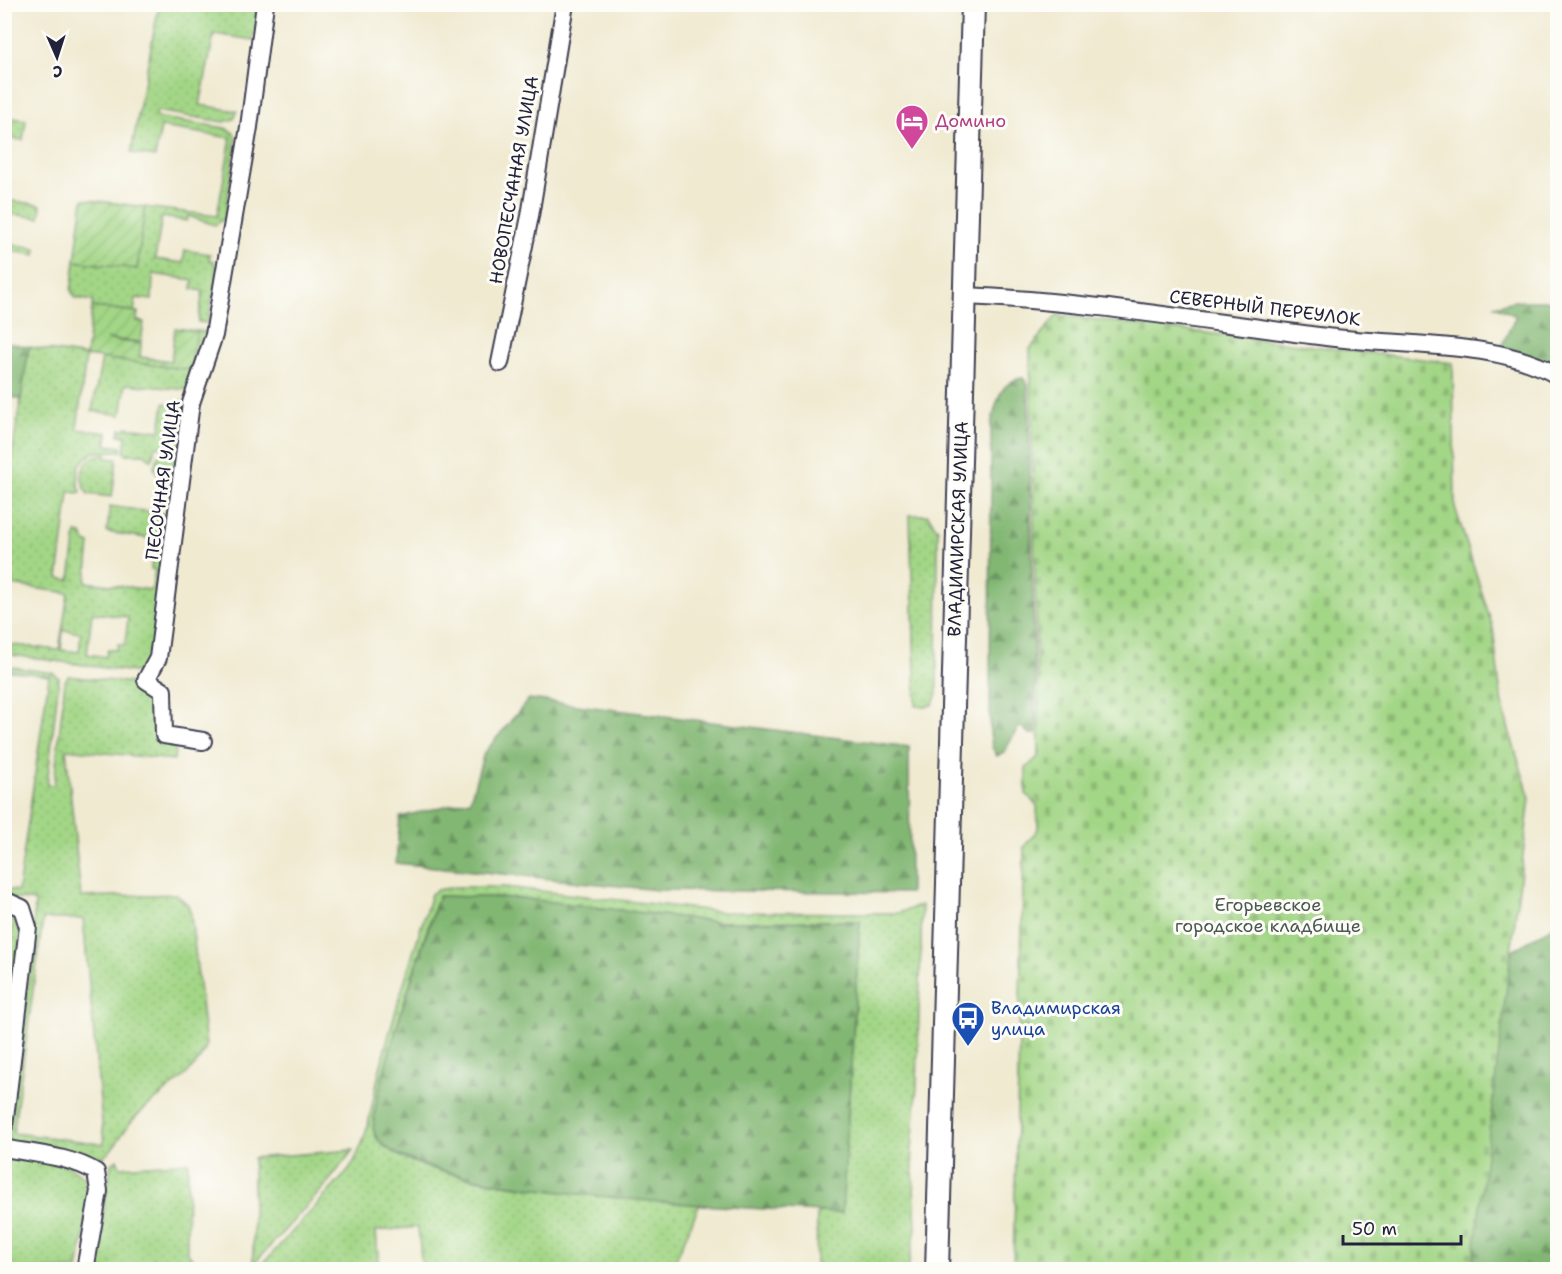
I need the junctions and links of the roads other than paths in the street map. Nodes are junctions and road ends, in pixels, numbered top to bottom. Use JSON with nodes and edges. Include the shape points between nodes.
{"nodes":[{"id":1,"x":265,"y":4,"type":"edge"},
{"id":2,"x":565,"y":4,"type":"edge"},
{"id":3,"x":973,"y":4,"type":"edge"},
{"id":4,"x":964,"y":296,"type":"junction"},
{"id":5,"x":500,"y":363,"type":"dead end"},
{"id":6,"x":1557,"y":376,"type":"edge"},
{"id":7,"x":203,"y":741,"type":"dead end"},
{"id":8,"x":4,"y":900,"type":"edge"},
{"id":9,"x":4,"y":1126,"type":"edge"},
{"id":10,"x":4,"y":1148,"type":"edge"},
{"id":11,"x":85,"y":1269,"type":"edge"},
{"id":12,"x":937,"y":1269,"type":"edge"}],
"edges":[{"from":1,"to":7,"type":"street","name":"ПЕСОЧНАЯ УЛИЦА","via":[[249,127],[213,335],[191,404],[158,658],[146,680],[164,691],[164,735]]},
{"from":2,"to":5,"type":"street","name":"НОВОПЕСЧАНАЯ УЛИЦА","via":[[530,216]]},
{"from":3,"to":4,"type":"street","name":"ВЛАДИМИРСКАЯ УЛИЦА"},
{"from":4,"to":6,"type":"street","name":"СЕВЕРНЫЙ ПЕРЕУЛОК","via":[[1024,297],[1337,338],[1479,352],[1530,363]]},
{"from":4,"to":12,"type":"street","name":"ВЛАДИМИРСКАЯ УЛИЦА"},
{"from":8,"to":9,"type":"street","via":[[22,908],[28,927]]},
{"from":10,"to":11,"type":"street","via":[[75,1162],[96,1172],[99,1191]]}]}
